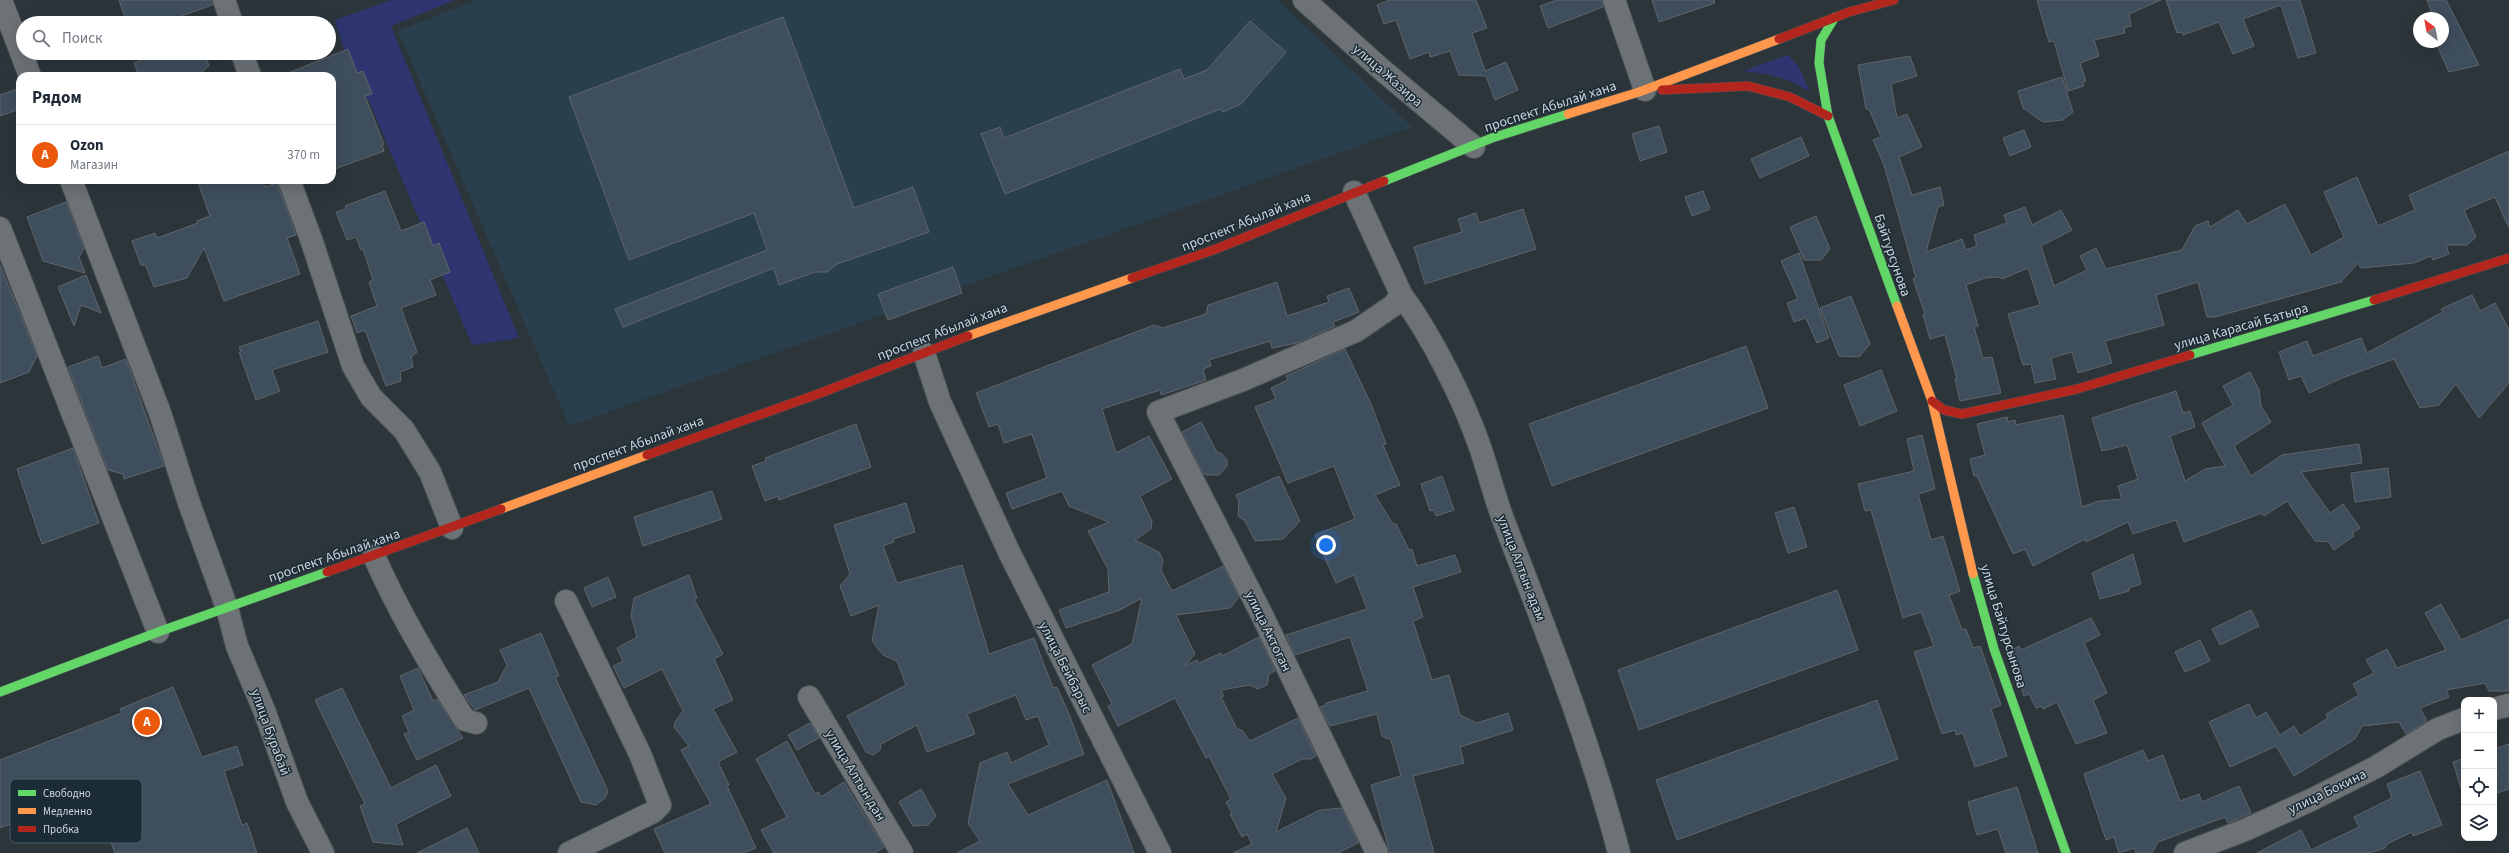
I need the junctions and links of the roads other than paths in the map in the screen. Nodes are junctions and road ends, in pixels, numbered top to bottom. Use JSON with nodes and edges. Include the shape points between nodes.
{"nodes":[{"id":1,"x":1,"y":0,"type":"edge"},
{"id":2,"x":224,"y":0,"type":"edge"},
{"id":3,"x":1304,"y":0,"type":"edge"},
{"id":4,"x":1614,"y":0,"type":"edge"},
{"id":5,"x":1894,"y":0,"type":"edge"},
{"id":6,"x":230,"y":16,"type":"edge"},
{"id":7,"x":1835,"y":17,"type":"junction"},
{"id":8,"x":16,"y":39,"type":"edge"},
{"id":9,"x":24,"y":60,"type":"edge"},
{"id":10,"x":244,"y":60,"type":"edge"},
{"id":11,"x":28,"y":72,"type":"edge"},
{"id":12,"x":249,"y":72,"type":"edge"},
{"id":13,"x":1642,"y":91,"type":"junction"},
{"id":14,"x":1828,"y":116,"type":"junction"},
{"id":15,"x":1474,"y":147,"type":"junction"},
{"id":16,"x":74,"y":184,"type":"edge"},
{"id":17,"x":290,"y":184,"type":"edge"},
{"id":18,"x":1354,"y":192,"type":"junction"},
{"id":19,"x":0,"y":228,"type":"edge"},
{"id":20,"x":2509,"y":258,"type":"edge"},
{"id":21,"x":1401,"y":294,"type":"junction"},
{"id":22,"x":924,"y":353,"type":"junction"},
{"id":23,"x":1932,"y":401,"type":"junction"},
{"id":24,"x":1979,"y":411,"type":"junction"},
{"id":25,"x":1964,"y":424,"type":"dead end"},
{"id":26,"x":1951,"y":438,"type":"dead end"},
{"id":27,"x":1944,"y":450,"type":"junction"},
{"id":28,"x":452,"y":528,"type":"junction"},
{"id":29,"x":374,"y":556,"type":"junction"},
{"id":30,"x":566,"y":601,"type":"dead end"},
{"id":31,"x":227,"y":608,"type":"junction"},
{"id":32,"x":158,"y":632,"type":"junction"},
{"id":33,"x":0,"y":692,"type":"edge"},
{"id":34,"x":809,"y":697,"type":"dead end"},
{"id":35,"x":2509,"y":705,"type":"edge"},
{"id":36,"x":2497,"y":709,"type":"edge"},
{"id":37,"x":2461,"y":721,"type":"edge"},
{"id":38,"x":476,"y":723,"type":"dead end"},
{"id":39,"x":323,"y":853,"type":"edge"},
{"id":40,"x":569,"y":853,"type":"edge"},
{"id":41,"x":902,"y":853,"type":"edge"},
{"id":42,"x":1160,"y":853,"type":"edge"},
{"id":43,"x":1377,"y":853,"type":"edge"},
{"id":44,"x":1618,"y":853,"type":"edge"},
{"id":45,"x":2066,"y":853,"type":"edge"},
{"id":46,"x":2186,"y":853,"type":"edge"}],
"edges":[{"from":1,"to":8,"type":"street"},
{"from":2,"to":6,"type":"street"},
{"from":3,"to":15,"type":"street","name":"улица Жазира"},
{"from":4,"to":13,"type":"street"},
{"from":5,"to":7,"type":"main road","name":"проспект Абылай хана"},
{"from":7,"to":13,"type":"main road","name":"проспект Абылай хана"},
{"from":7,"to":14,"type":"main road","name":"Байтурсунова","via":[[1821,40],[1819,63]]},
{"from":9,"to":11,"type":"street"},
{"from":10,"to":12,"type":"street"},
{"from":13,"to":14,"type":"main road","via":[[1748,86],[1790,97]]},
{"from":13,"to":15,"type":"main road","name":"проспект Абылай хана","via":[[1492,138]]},
{"from":14,"to":23,"type":"main road","name":"Байтурсунова"},
{"from":15,"to":18,"type":"main road","name":"проспект Абылай хана"},
{"from":16,"to":31,"type":"street","name":"улица Бурабай","via":[[160,413]]},
{"from":17,"to":28,"type":"street","via":[[353,366],[371,397],[404,430],[430,472]]},
{"from":18,"to":21,"type":"street","name":"улица Алтын адам"},
{"from":18,"to":22,"type":"main road","name":"проспект Абылай хана","via":[[1216,249],[999,324]]},
{"from":19,"to":32,"type":"street"},
{"from":20,"to":24,"type":"main road","name":"улица Карасай Батыра","via":[[2077,390]]},
{"from":21,"to":43,"type":"street","name":"улица Актоган","via":[[1394,305],[1356,331],[1243,380],[1196,395],[1158,412],[1262,615]]},
{"from":21,"to":44,"type":"street","name":"улица Алтын адам","via":[[1419,319],[1480,446],[1501,515],[1592,755]]},
{"from":22,"to":28,"type":"main road","name":"проспект Абылай хана"},
{"from":22,"to":42,"type":"street","name":"улица Бейбарыс","via":[[940,402],[974,479]]},
{"from":23,"to":24,"type":"main road","name":"улица Карасай Батыра","via":[[1944,410],[1962,414]]},
{"from":23,"to":27,"type":"main road","name":"улица Байтурсынова"},
{"from":24,"to":25,"type":"main road"},
{"from":26,"to":27,"type":"main road"},
{"from":27,"to":45,"type":"main road","name":"улица Байтурсынова","via":[[1973,575],[1994,650]]},
{"from":28,"to":29,"type":"main road","name":"проспект Абылай хана"},
{"from":29,"to":31,"type":"main road","name":"проспект Абылай хана"},
{"from":29,"to":38,"type":"street","via":[[407,623],[451,699],[465,720]]},
{"from":30,"to":40,"type":"street","via":[[640,754],[660,804],[654,812]]},
{"from":31,"to":32,"type":"main road","name":"проспект Абылай хана"},
{"from":31,"to":39,"type":"street","name":"улица Бурабай","via":[[237,646],[264,710],[297,802]]},
{"from":32,"to":33,"type":"main road","name":"проспект Абылай хана"},
{"from":34,"to":41,"type":"street","name":"улица Алтын дан"},
{"from":35,"to":36,"type":"street"},
{"from":37,"to":46,"type":"street","name":"улица Бокина","via":[[2438,729],[2376,767],[2313,799]]}]}
